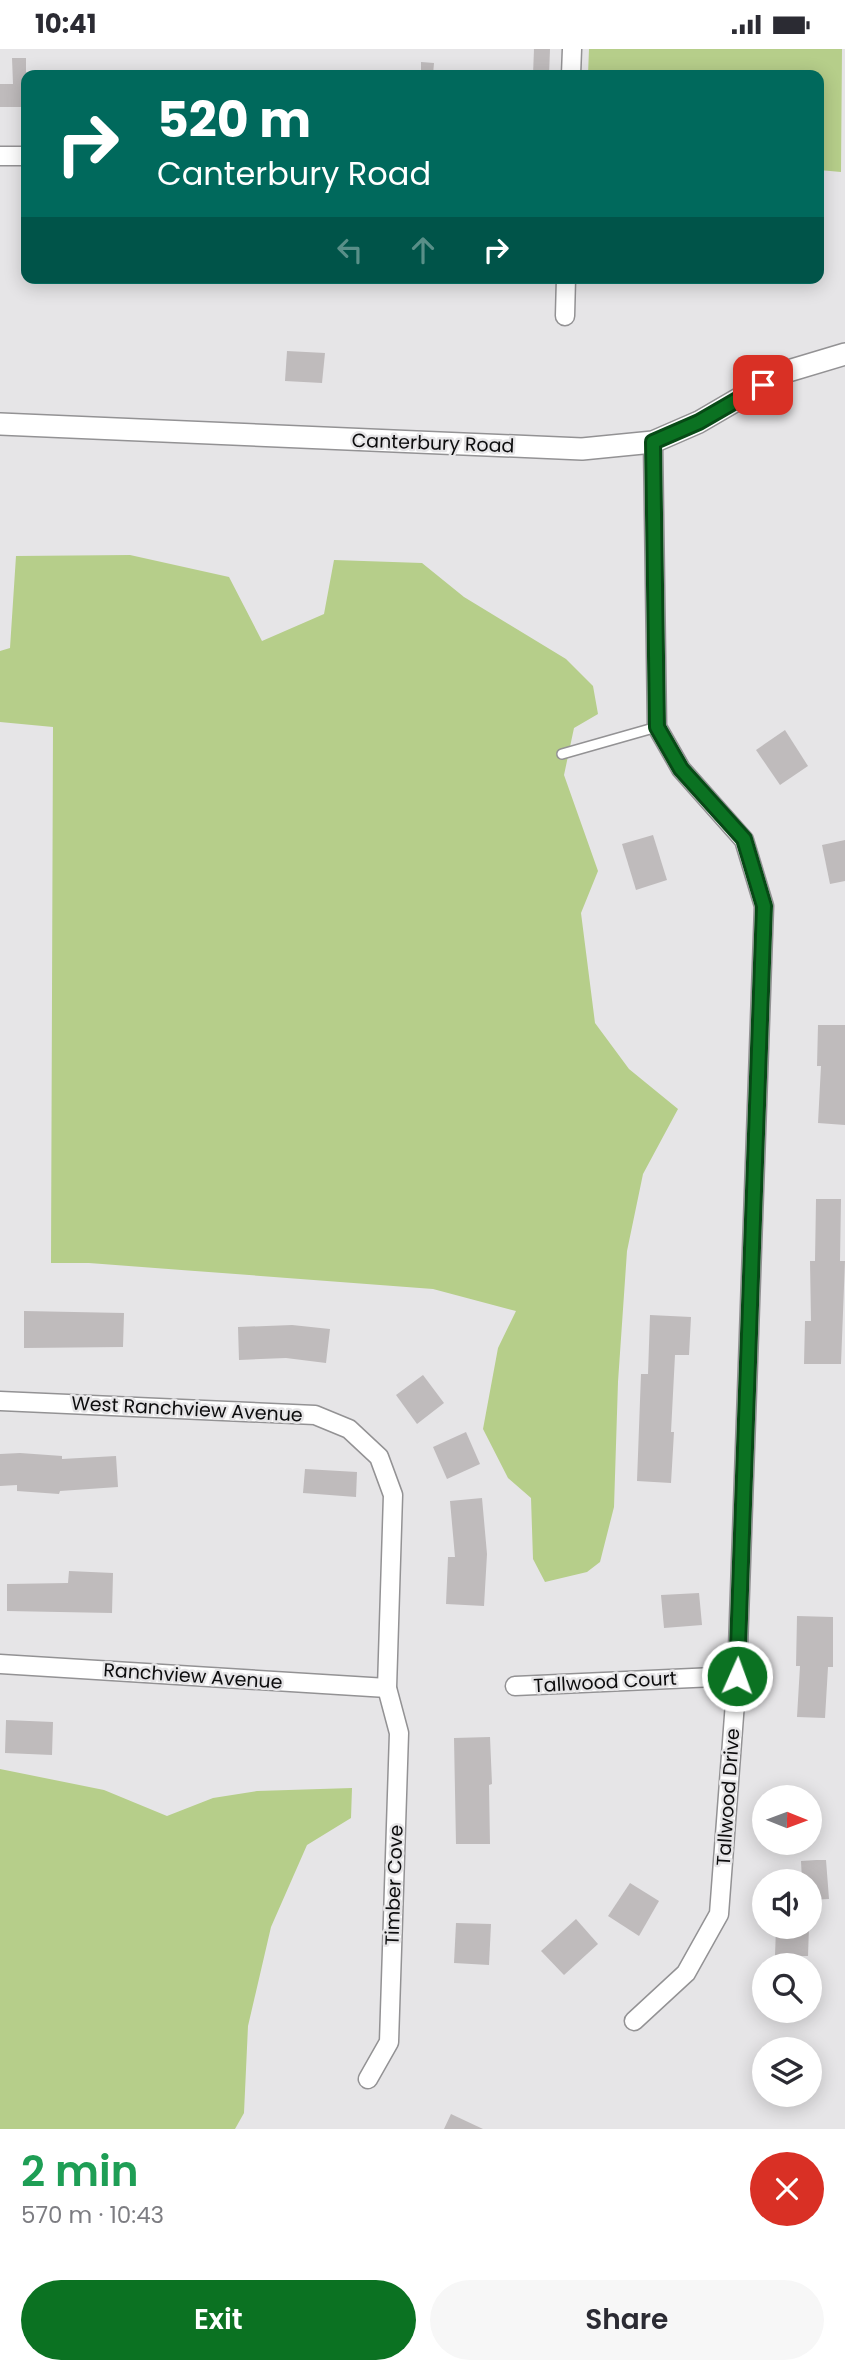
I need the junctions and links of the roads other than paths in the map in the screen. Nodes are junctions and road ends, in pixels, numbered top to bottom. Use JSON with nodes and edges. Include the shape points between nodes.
{"nodes":[{"id":1,"x":572,"y":49,"type":"edge"},
{"id":2,"x":571,"y":70,"type":"edge"},
{"id":3,"x":0,"y":156,"type":"edge"},
{"id":4,"x":21,"y":156,"type":"edge"},
{"id":5,"x":566,"y":284,"type":"edge"},
{"id":6,"x":565,"y":316,"type":"dead end"},
{"id":7,"x":845,"y":354,"type":"edge"},
{"id":8,"x":0,"y":424,"type":"edge"},
{"id":9,"x":653,"y":442,"type":"junction"},
{"id":10,"x":657,"y":727,"type":"junction"},
{"id":11,"x":562,"y":754,"type":"dead end"},
{"id":12,"x":0,"y":1401,"type":"edge"},
{"id":13,"x":0,"y":1664,"type":"edge"},
{"id":14,"x":737,"y":1676,"type":"junction"},
{"id":15,"x":515,"y":1686,"type":"dead end"},
{"id":16,"x":387,"y":1688,"type":"junction"},
{"id":17,"x":635,"y":2021,"type":"dead end"},
{"id":18,"x":368,"y":2079,"type":"dead end"}],
"edges":[{"from":1,"to":2,"type":"street"},
{"from":3,"to":4,"type":"street"},
{"from":5,"to":6,"type":"street"},
{"from":7,"to":9,"type":"street","name":"Canterbury Road","via":[[785,372],[699,422]]},
{"from":8,"to":9,"type":"street","name":"Canterbury Road","via":[[582,449]]},
{"from":9,"to":10,"type":"street","name":"Tallwood Drive"},
{"from":10,"to":11,"type":"lane"},
{"from":10,"to":14,"type":"street","name":"Tallwood Drive","via":[[681,769],[744,839],[764,906]]},
{"from":12,"to":16,"type":"street","name":"West Ranchview Avenue","via":[[314,1415],[349,1429],[379,1457],[393,1495]]},
{"from":13,"to":16,"type":"street","name":"Ranchview Avenue"},
{"from":14,"to":15,"type":"street","name":"Tallwood Court"},
{"from":14,"to":17,"type":"street","name":"Tallwood Drive","via":[[719,1914],[686,1973]]},
{"from":16,"to":18,"type":"street","name":"Timber Cove","via":[[399,1733],[389,2042]]}]}
